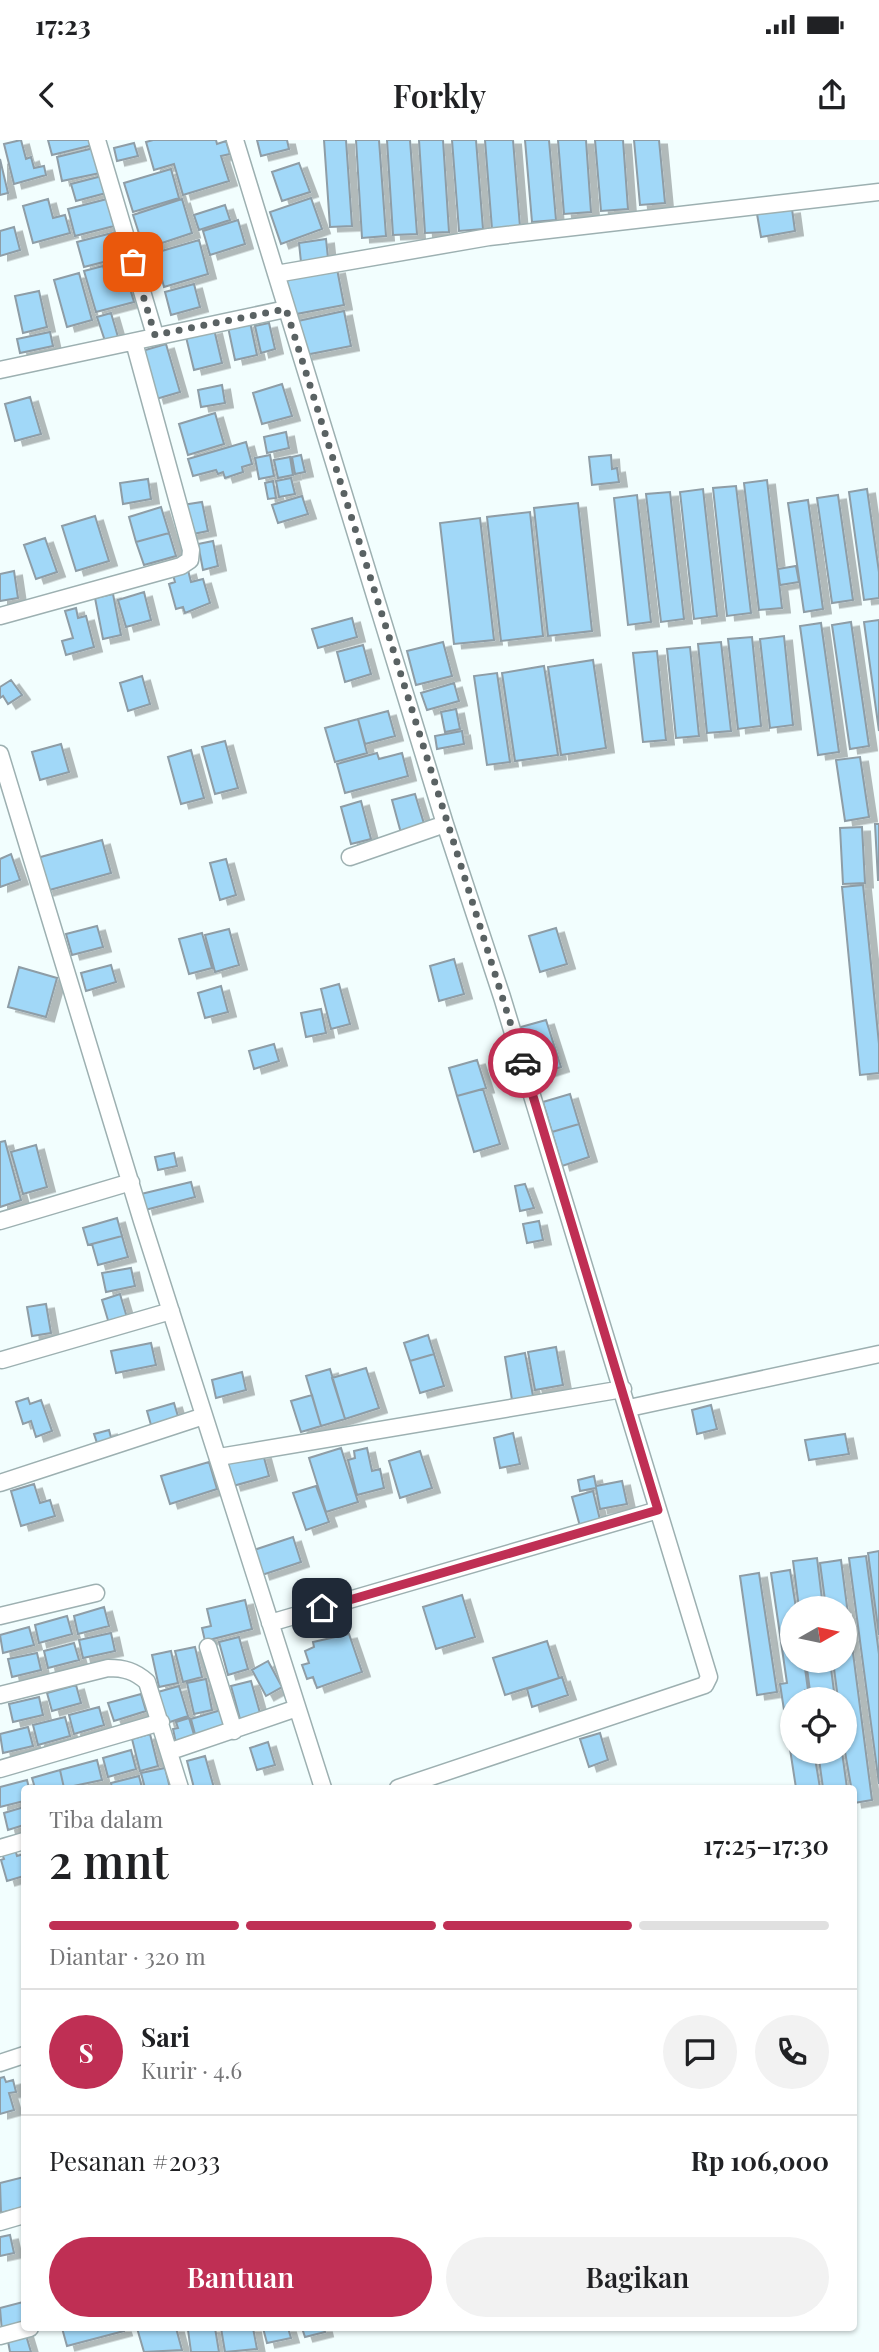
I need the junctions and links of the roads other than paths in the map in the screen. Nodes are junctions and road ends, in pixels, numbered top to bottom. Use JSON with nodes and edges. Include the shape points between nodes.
{"nodes":[{"id":1,"x":97,"y":140,"type":"edge"},
{"id":2,"x":235,"y":140,"type":"edge"},
{"id":3,"x":879,"y":192,"type":"edge"},
{"id":4,"x":276,"y":274,"type":"junction"},
{"id":5,"x":286,"y":309,"type":"junction"},
{"id":6,"x":155,"y":335,"type":"junction"},
{"id":7,"x":134,"y":342,"type":"junction"},
{"id":8,"x":0,"y":370,"type":"edge"},
{"id":9,"x":0,"y":616,"type":"edge"},
{"id":10,"x":0,"y":754,"type":"edge"},
{"id":11,"x":445,"y":824,"type":"junction"},
{"id":12,"x":350,"y":857,"type":"dead end"},
{"id":13,"x":131,"y":1182,"type":"junction"},
{"id":14,"x":0,"y":1221,"type":"edge"},
{"id":15,"x":171,"y":1311,"type":"junction"},
{"id":16,"x":879,"y":1354,"type":"edge"},
{"id":17,"x":2,"y":1360,"type":"dead end"},
{"id":18,"x":623,"y":1389,"type":"junction"},
{"id":19,"x":629,"y":1408,"type":"junction"},
{"id":20,"x":204,"y":1416,"type":"junction"},
{"id":21,"x":219,"y":1457,"type":"junction"},
{"id":22,"x":0,"y":1483,"type":"edge"},
{"id":23,"x":658,"y":1510,"type":"junction"},
{"id":24,"x":96,"y":1593,"type":"dead end"},
{"id":25,"x":0,"y":1616,"type":"edge"},
{"id":26,"x":270,"y":1623,"type":"junction"},
{"id":27,"x":208,"y":1647,"type":"dead end"},
{"id":28,"x":0,"y":1695,"type":"edge"},
{"id":29,"x":298,"y":1708,"type":"junction"},
{"id":30,"x":161,"y":1722,"type":"junction"},
{"id":31,"x":234,"y":1731,"type":"junction"},
{"id":32,"x":171,"y":1751,"type":"junction"},
{"id":33,"x":0,"y":1769,"type":"edge"},
{"id":34,"x":179,"y":1785,"type":"edge"},
{"id":35,"x":322,"y":1785,"type":"edge"},
{"id":36,"x":407,"y":1785,"type":"edge"},
{"id":37,"x":21,"y":1842,"type":"edge"},
{"id":38,"x":0,"y":1847,"type":"edge"},
{"id":39,"x":21,"y":2056,"type":"edge"},
{"id":40,"x":0,"y":2063,"type":"edge"},
{"id":41,"x":21,"y":2216,"type":"edge"},
{"id":42,"x":0,"y":2222,"type":"edge"},
{"id":43,"x":21,"y":2330,"type":"edge"},
{"id":44,"x":0,"y":2336,"type":"edge"}],
"edges":[{"from":1,"to":6,"type":"street"},
{"from":2,"to":4,"type":"street"},
{"from":3,"to":4,"type":"street","via":[[489,237]]},
{"from":4,"to":5,"type":"street"},
{"from":5,"to":6,"type":"street"},
{"from":5,"to":11,"type":"street"},
{"from":6,"to":7,"type":"street"},
{"from":7,"to":8,"type":"street"},
{"from":7,"to":9,"type":"street","via":[[190,560]]},
{"from":10,"to":13,"type":"street"},
{"from":11,"to":12,"type":"street"},
{"from":11,"to":18,"type":"street"},
{"from":13,"to":14,"type":"street"},
{"from":13,"to":15,"type":"street"},
{"from":15,"to":17,"type":"street"},
{"from":15,"to":20,"type":"street"},
{"from":16,"to":19,"type":"street"},
{"from":18,"to":19,"type":"street"},
{"from":18,"to":21,"type":"street"},
{"from":19,"to":23,"type":"street"},
{"from":20,"to":21,"type":"street"},
{"from":20,"to":22,"type":"street"},
{"from":21,"to":26,"type":"street"},
{"from":23,"to":26,"type":"street"},
{"from":23,"to":36,"type":"street","via":[[707,1667],[705,1685]]},
{"from":24,"to":25,"type":"street"},
{"from":26,"to":29,"type":"street"},
{"from":27,"to":31,"type":"street"},
{"from":28,"to":30,"type":"street","via":[[122,1668],[147,1682]]},
{"from":29,"to":31,"type":"street"},
{"from":29,"to":35,"type":"street"},
{"from":30,"to":32,"type":"street"},
{"from":30,"to":33,"type":"street"},
{"from":31,"to":32,"type":"street"},
{"from":32,"to":34,"type":"street"},
{"from":37,"to":38,"type":"street"},
{"from":39,"to":40,"type":"street"},
{"from":41,"to":42,"type":"street"},
{"from":43,"to":44,"type":"street"}]}
